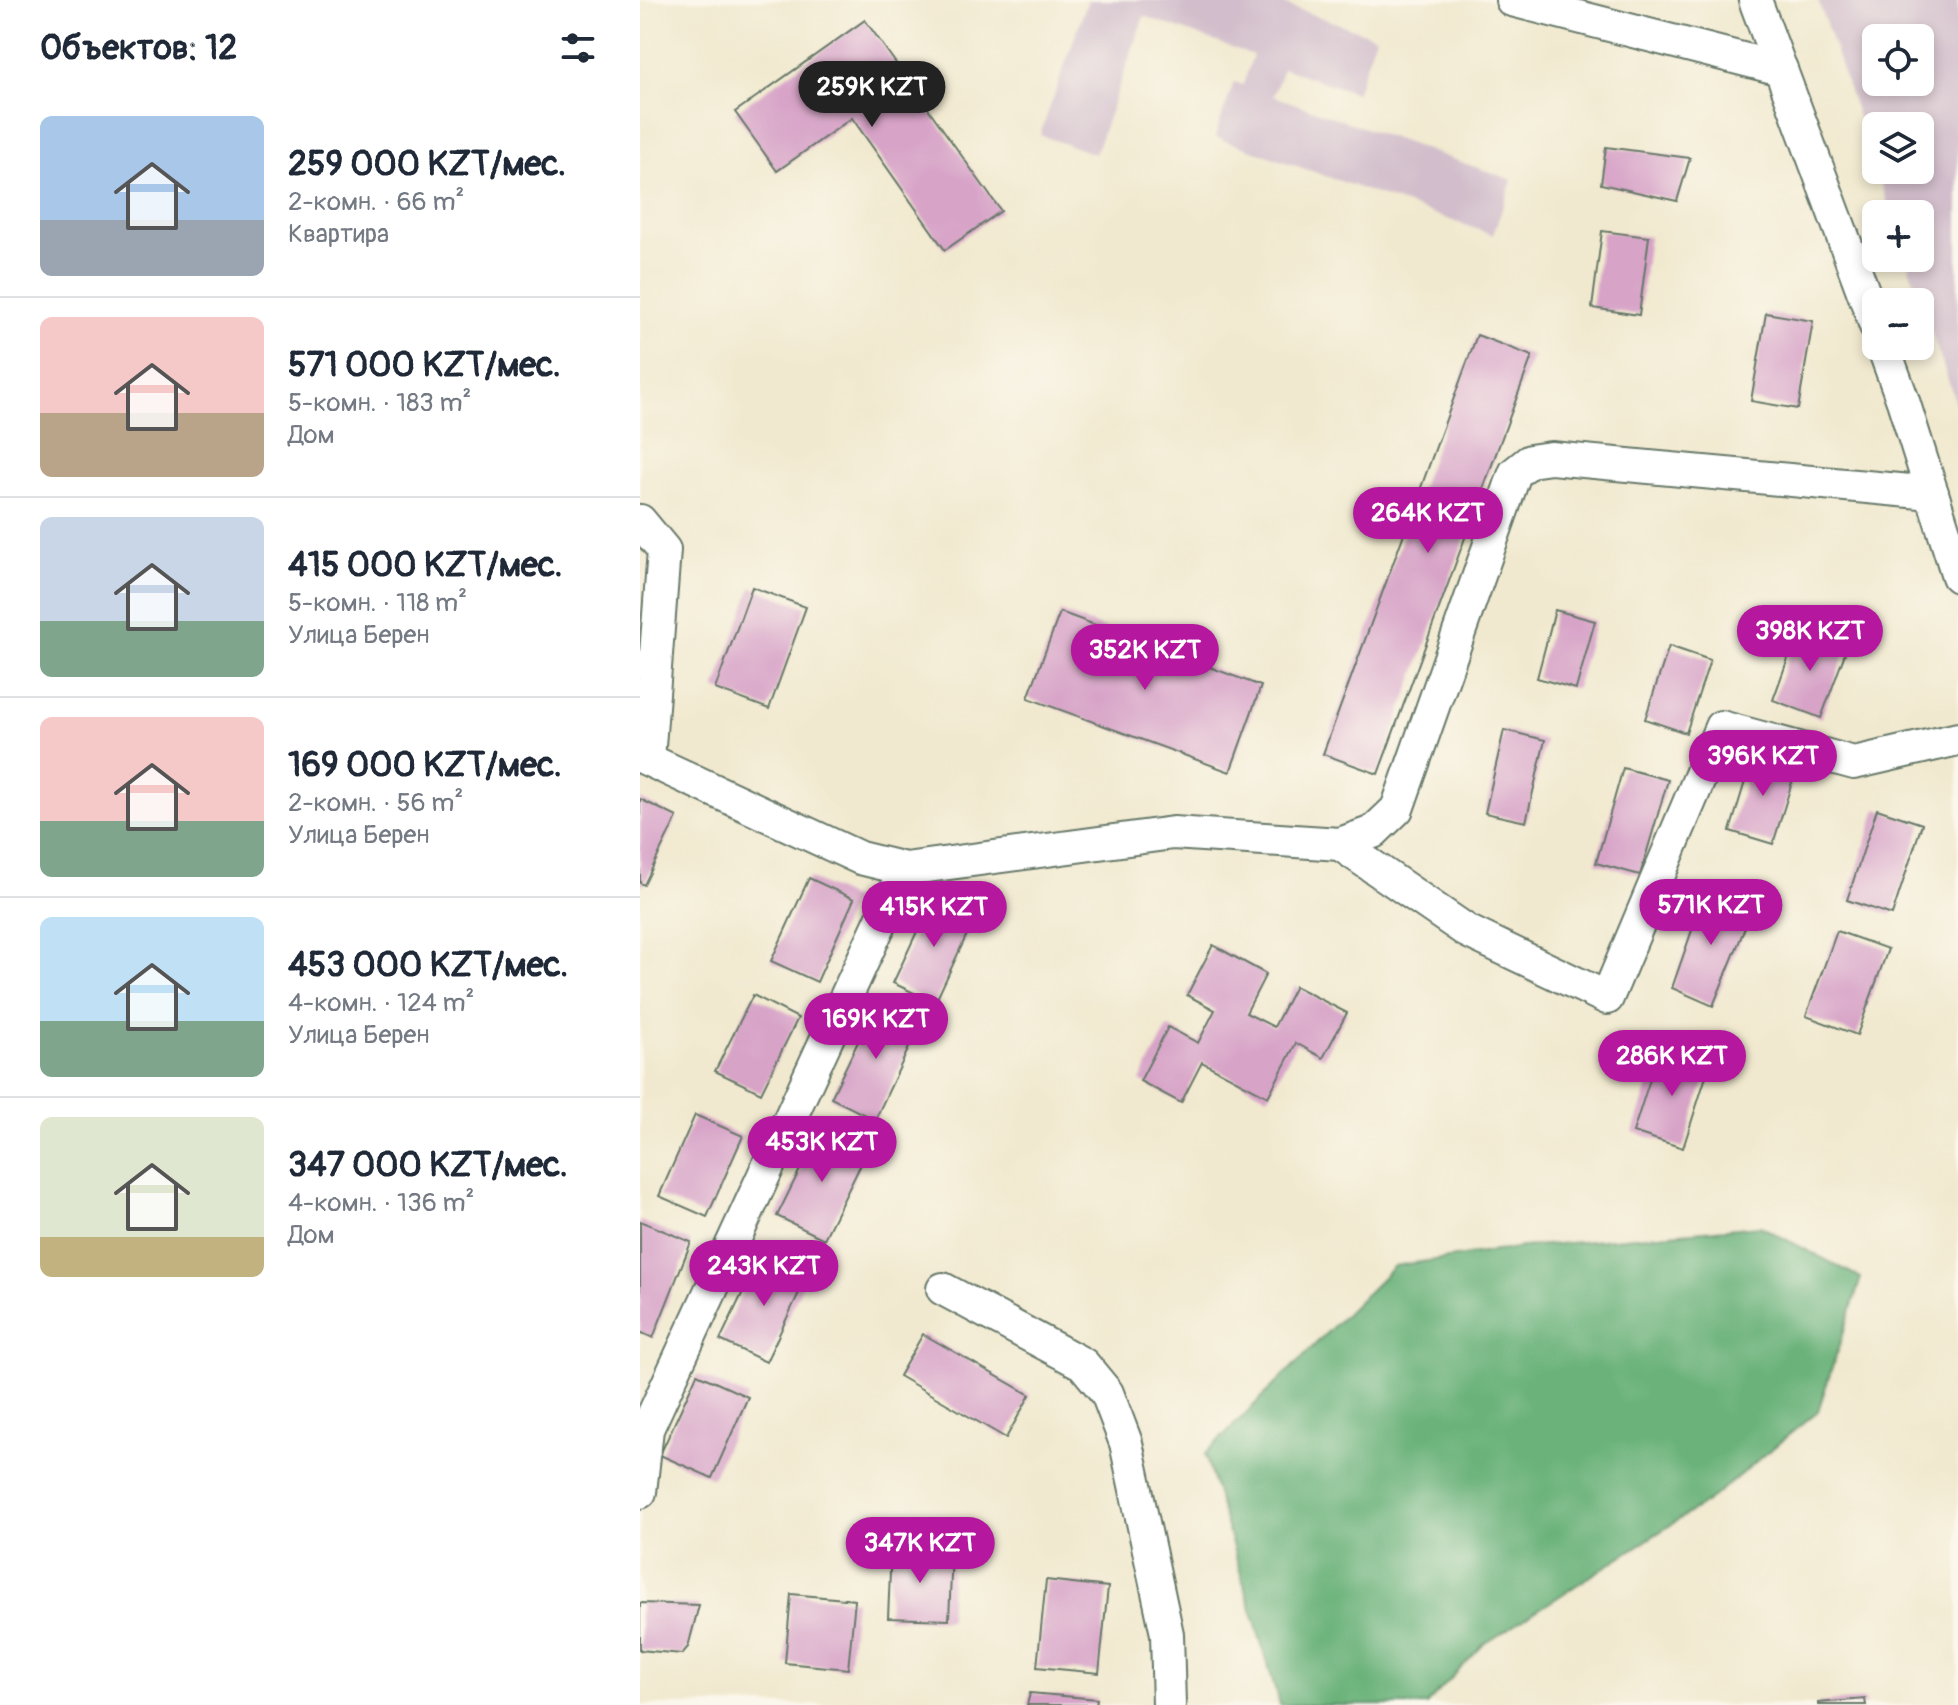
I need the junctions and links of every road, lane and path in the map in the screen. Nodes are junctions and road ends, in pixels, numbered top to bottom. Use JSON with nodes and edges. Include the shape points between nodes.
{"nodes":[{"id":1,"x":1512,"y":0,"type":"edge"},
{"id":2,"x":1755,"y":0,"type":"edge"},
{"id":3,"x":1781,"y":69,"type":"junction"},
{"id":4,"x":1862,"y":288,"type":"edge"},
{"id":5,"x":1888,"y":360,"type":"edge"},
{"id":6,"x":1932,"y":493,"type":"junction"},
{"id":7,"x":640,"y":521,"type":"edge"},
{"id":8,"x":1958,"y":576,"type":"edge"},
{"id":9,"x":1958,"y":739,"type":"edge"},
{"id":10,"x":644,"y":758,"type":"edge"},
{"id":11,"x":1340,"y":844,"type":"junction"},
{"id":12,"x":905,"y":869,"type":"junction"},
{"id":13,"x":943,"y":1289,"type":"dead end"},
{"id":14,"x":640,"y":1492,"type":"edge"},
{"id":15,"x":1169,"y":1705,"type":"edge"}],
"edges":[{"from":1,"to":3,"type":"street"},
{"from":2,"to":3,"type":"street"},
{"from":3,"to":4,"type":"street"},
{"from":5,"to":6,"type":"street"},
{"from":6,"to":8,"type":"street"},
{"from":6,"to":11,"type":"street","via":[[1551,458],[1530,461],[1515,473],[1397,809],[1373,832]]},
{"from":7,"to":10,"type":"street","via":[[664,550]]},
{"from":9,"to":11,"type":"street","via":[[1854,763],[1721,727],[1607,998],[1467,931]]},
{"from":10,"to":12,"type":"street","via":[[860,858]]},
{"from":11,"to":12,"type":"street","via":[[1173,833]]},
{"from":12,"to":14,"type":"street","via":[[647,1429]]},
{"from":13,"to":15,"type":"street","via":[[1083,1364],[1107,1393],[1126,1443],[1167,1634]]}]}
